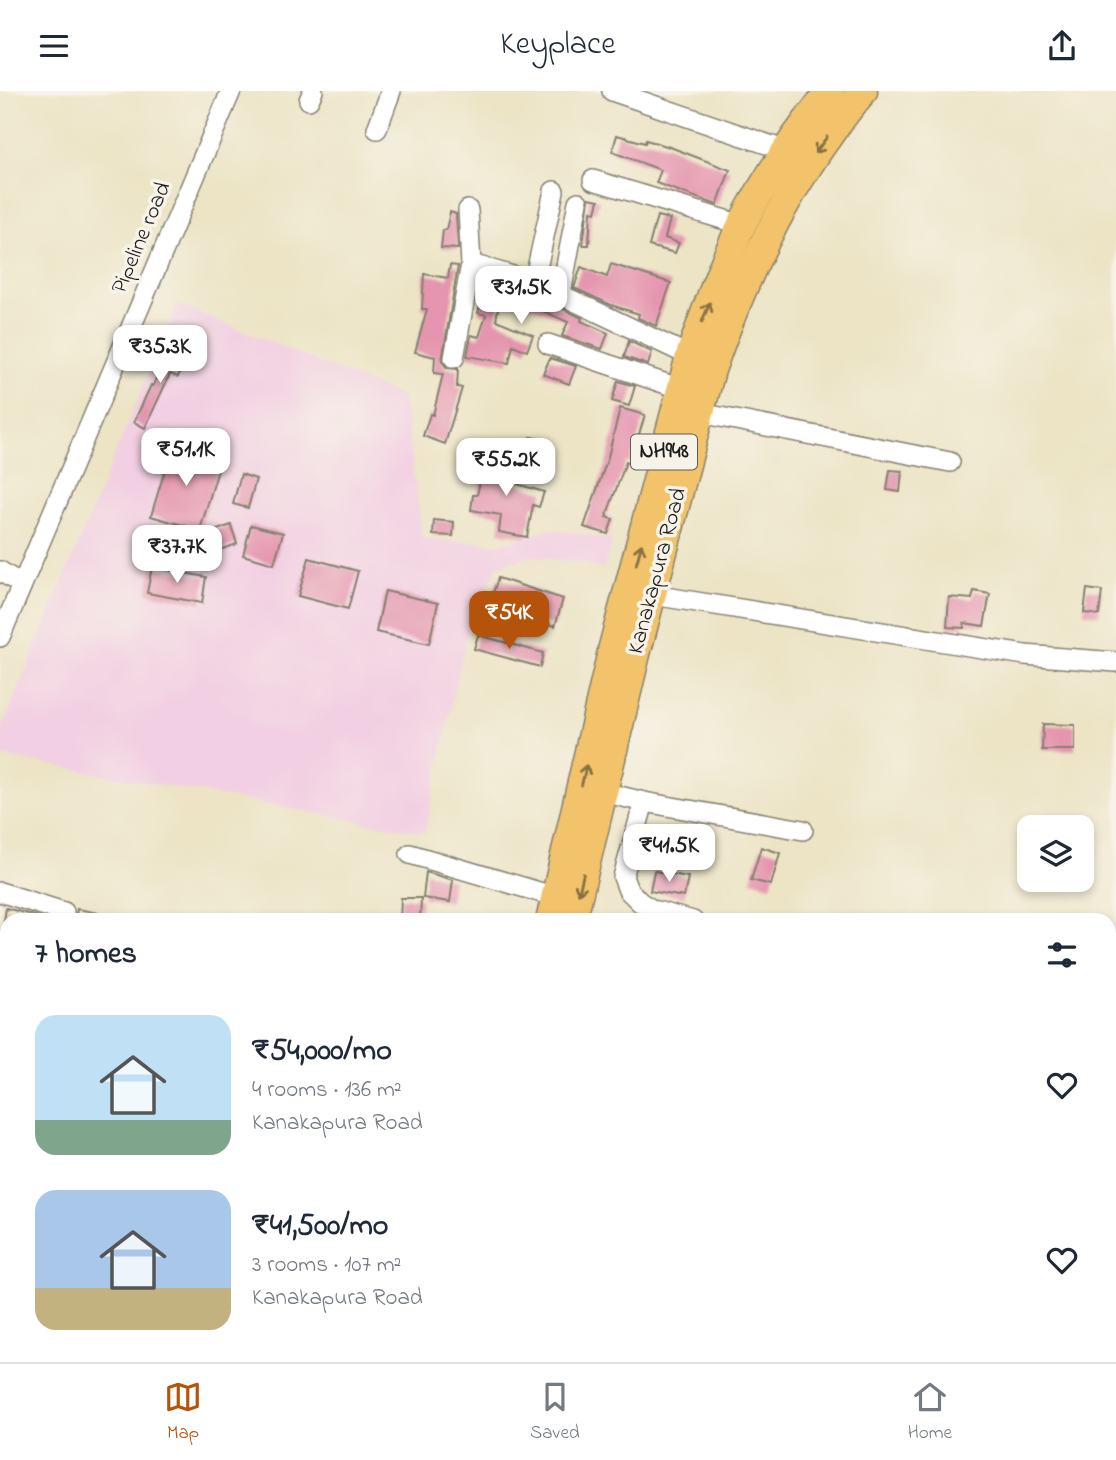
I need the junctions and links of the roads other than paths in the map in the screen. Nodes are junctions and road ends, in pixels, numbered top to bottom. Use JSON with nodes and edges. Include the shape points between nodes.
{"nodes":[{"id":1,"x":231,"y":91,"type":"edge"},
{"id":2,"x":391,"y":91,"type":"edge"},
{"id":3,"x":612,"y":91,"type":"edge"},
{"id":4,"x":830,"y":91,"type":"edge"},
{"id":5,"x":863,"y":91,"type":"edge"},
{"id":6,"x":377,"y":129,"type":"dead end"},
{"id":7,"x":787,"y":151,"type":"junction"},
{"id":8,"x":593,"y":180,"type":"dead end"},
{"id":9,"x":554,"y":191,"type":"dead end"},
{"id":10,"x":578,"y":202,"type":"dead end"},
{"id":11,"x":468,"y":210,"type":"dead end"},
{"id":12,"x":742,"y":225,"type":"junction"},
{"id":13,"x":471,"y":264,"type":"junction"},
{"id":14,"x":534,"y":282,"type":"junction"},
{"id":15,"x":561,"y":293,"type":"junction"},
{"id":16,"x":548,"y":344,"type":"dead end"},
{"id":17,"x":690,"y":356,"type":"junction"},
{"id":18,"x":454,"y":358,"type":"dead end"},
{"id":19,"x":681,"y":389,"type":"junction"},
{"id":20,"x":700,"y":414,"type":"junction"},
{"id":21,"x":950,"y":462,"type":"dead end"},
{"id":22,"x":0,"y":571,"type":"edge"},
{"id":23,"x":21,"y":587,"type":"junction"},
{"id":24,"x":653,"y":595,"type":"junction"},
{"id":25,"x":0,"y":637,"type":"edge"},
{"id":26,"x":1116,"y":662,"type":"edge"},
{"id":27,"x":603,"y":792,"type":"junction"},
{"id":28,"x":644,"y":801,"type":"junction"},
{"id":29,"x":803,"y":830,"type":"dead end"},
{"id":30,"x":579,"y":844,"type":"junction"},
{"id":31,"x":410,"y":854,"type":"dead end"},
{"id":32,"x":0,"y":892,"type":"edge"},
{"id":33,"x":553,"y":909,"type":"edge"},
{"id":34,"x":64,"y":912,"type":"dead end"},
{"id":35,"x":573,"y":913,"type":"edge"},
{"id":36,"x":664,"y":913,"type":"edge"}],
"edges":[{"from":1,"to":23,"type":"street","name":"Pipeline road"},
{"from":2,"to":6,"type":"street"},
{"from":3,"to":7,"type":"street"},
{"from":4,"to":7,"type":"highway","name":"Kanakapura Road","number":"NH948"},
{"from":5,"to":20,"type":"highway","name":"Kanakapura Road","number":"NH948","one_way":true,"via":[[814,155],[768,233],[725,328]]},
{"from":7,"to":12,"type":"highway","name":"Kanakapura Road","number":"NH948"},
{"from":8,"to":12,"type":"street"},
{"from":9,"to":14,"type":"street"},
{"from":10,"to":15,"type":"street"},
{"from":11,"to":13,"type":"street"},
{"from":17,"to":12,"type":"highway","name":"Kanakapura Road","number":"NH948","one_way":true},
{"from":13,"to":14,"type":"street"},
{"from":13,"to":18,"type":"street"},
{"from":14,"to":15,"type":"street"},
{"from":15,"to":17,"type":"street"},
{"from":16,"to":19,"type":"street"},
{"from":17,"to":19,"type":"highway","name":"Kanakapura Road","number":"NH948"},
{"from":30,"to":19,"type":"highway","name":"Kanakapura Road","number":"NH948","one_way":true,"via":[[613,647]]},
{"from":20,"to":21,"type":"street"},
{"from":20,"to":24,"type":"highway","name":"Kanakapura Road","number":"NH948"},
{"from":22,"to":23,"type":"street"},
{"from":23,"to":25,"type":"street","name":"Pipeline road"},
{"from":24,"to":26,"type":"street","via":[[1025,655]]},
{"from":24,"to":27,"type":"highway","name":"Kanakapura Road","number":"NH948"},
{"from":27,"to":28,"type":"street"},
{"from":27,"to":30,"type":"highway","name":"Kanakapura Road","number":"NH948"},
{"from":28,"to":29,"type":"street"},
{"from":28,"to":36,"type":"street","via":[[623,877],[639,902]]},
{"from":30,"to":33,"type":"highway","name":"Kanakapura Road","number":"NH948"},
{"from":30,"to":35,"type":"highway","name":"Kanakapura Road","number":"NH948","one_way":true},
{"from":31,"to":33,"type":"street"},
{"from":32,"to":34,"type":"street"}]}
